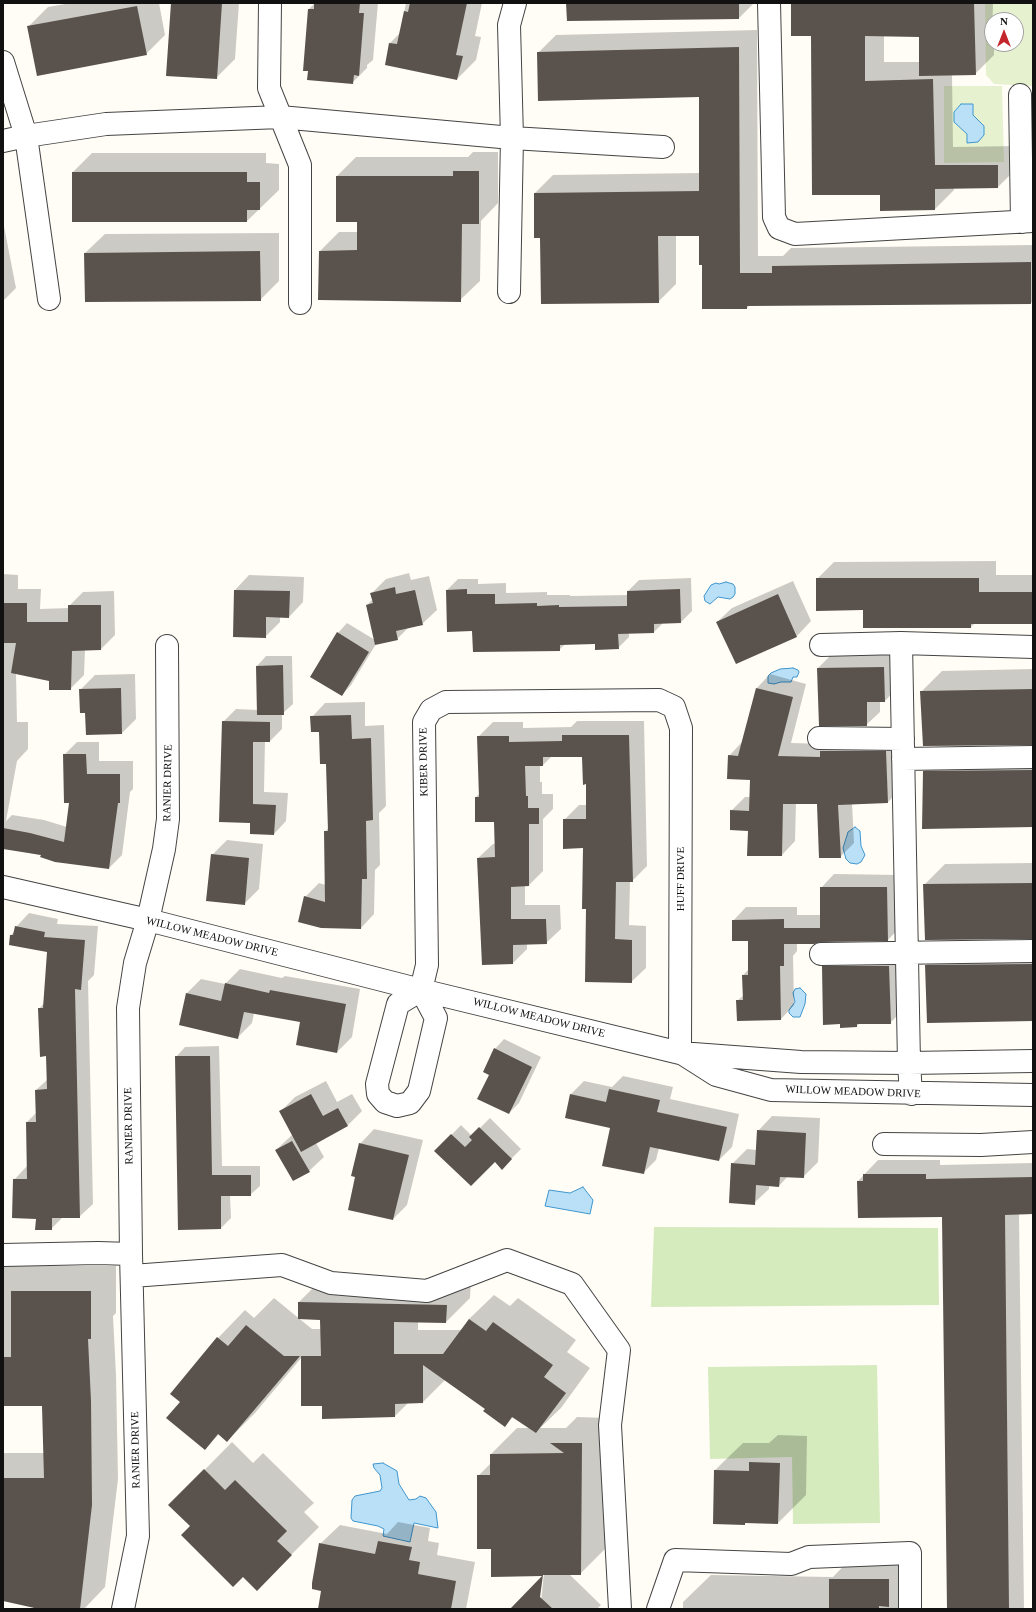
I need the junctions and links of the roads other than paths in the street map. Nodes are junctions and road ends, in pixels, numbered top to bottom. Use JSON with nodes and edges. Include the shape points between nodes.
{"nodes":[{"id":1,"x":270,"y":3,"type":"edge"},
{"id":2,"x":515,"y":3,"type":"edge"},
{"id":3,"x":769,"y":3,"type":"edge"},
{"id":4,"x":3,"y":62,"type":"edge"},
{"id":5,"x":1020,"y":95,"type":"dead end"},
{"id":6,"x":280,"y":117,"type":"junction"},
{"id":7,"x":26,"y":136,"type":"junction"},
{"id":8,"x":512,"y":138,"type":"junction"},
{"id":9,"x":3,"y":141,"type":"edge"},
{"id":10,"x":663,"y":147,"type":"dead end"},
{"id":11,"x":1028,"y":221,"type":"edge"},
{"id":12,"x":509,"y":292,"type":"dead end"},
{"id":13,"x":49,"y":299,"type":"dead end"},
{"id":14,"x":300,"y":303,"type":"dead end"},
{"id":15,"x":901,"y":643,"type":"junction"},
{"id":16,"x":821,"y":645,"type":"dead end"},
{"id":17,"x":167,"y":646,"type":"dead end"},
{"id":18,"x":1033,"y":647,"type":"edge"},
{"id":19,"x":674,"y":707,"type":"joint"},
{"id":20,"x":819,"y":738,"type":"dead end"},
{"id":21,"x":903,"y":749,"type":"junction"},
{"id":22,"x":1033,"y":757,"type":"edge"},
{"id":23,"x":3,"y":888,"type":"edge"},
{"id":24,"x":148,"y":920,"type":"junction"},
{"id":25,"x":1033,"y":951,"type":"edge"},
{"id":26,"x":907,"y":953,"type":"junction"},
{"id":27,"x":820,"y":954,"type":"dead end"},
{"id":28,"x":421,"y":990,"type":"junction"},
{"id":29,"x":680,"y":1053,"type":"junction"},
{"id":30,"x":1033,"y":1061,"type":"edge"},
{"id":31,"x":909,"y":1063,"type":"junction"},
{"id":32,"x":911,"y":1094,"type":"junction"},
{"id":33,"x":1033,"y":1095,"type":"edge"},
{"id":34,"x":1033,"y":1142,"type":"edge"},
{"id":35,"x":884,"y":1144,"type":"dead end"},
{"id":36,"x":131,"y":1254,"type":"junction"},
{"id":37,"x":3,"y":1255,"type":"edge"},
{"id":38,"x":132,"y":1276,"type":"junction"},
{"id":39,"x":127,"y":1608,"type":"edge"},
{"id":40,"x":620,"y":1609,"type":"edge"},
{"id":41,"x":658,"y":1609,"type":"edge"},
{"id":42,"x":910,"y":1609,"type":"edge"}],
"edges":[{"from":1,"to":6,"type":"street","via":[[269,88]]},
{"from":2,"to":8,"type":"street","via":[[509,25]]},
{"from":3,"to":11,"type":"street","via":[[774,217],[779,228],[795,234]]},
{"from":4,"to":7,"type":"street"},
{"from":5,"to":11,"type":"street"},
{"from":6,"to":7,"type":"street","via":[[106,124]]},
{"from":6,"to":8,"type":"street"},
{"from":6,"to":14,"type":"street","via":[[300,165]]},
{"from":7,"to":9,"type":"street"},
{"from":7,"to":13,"type":"street"},
{"from":8,"to":10,"type":"street"},
{"from":8,"to":12,"type":"street"},
{"from":15,"to":16,"type":"street"},
{"from":15,"to":18,"type":"street"},
{"from":15,"to":21,"type":"street"},
{"from":17,"to":24,"type":"street","name":"RANIER DRIVE","via":[[168,819]]},
{"from":19,"to":28,"type":"street","name":"KIBER DRIVE","via":[[659,700],[446,702],[431,710],[424,722],[427,965]]},
{"from":19,"to":29,"type":"street","name":"HUFF DRIVE","via":[[681,728]]},
{"from":20,"to":21,"type":"street"},
{"from":21,"to":22,"type":"street"},
{"from":21,"to":26,"type":"street"},
{"from":23,"to":24,"type":"street","name":"WILLOW MEADOW DRIVE"},
{"from":24,"to":28,"type":"street","name":"WILLOW MEADOW DRIVE"},
{"from":24,"to":36,"type":"street","name":"RANIER DRIVE","via":[[135,963],[128,1008]]},
{"from":25,"to":26,"type":"street"},
{"from":26,"to":27,"type":"street"},
{"from":26,"to":31,"type":"street"},
{"from":28,"to":28,"type":"street","via":[[436,1018],[419,1091],[410,1103],[397,1106],[385,1102],[378,1094],[377,1084],[398,1004]]},
{"from":28,"to":29,"type":"street","name":"WILLOW MEADOW DRIVE"},
{"from":29,"to":31,"type":"street","name":"WILLOW MEADOW DRIVE","via":[[801,1062]]},
{"from":29,"to":32,"type":"street","name":"WILLOW MEADOW DRIVE","via":[[716,1075],[771,1090]]},
{"from":30,"to":31,"type":"street","name":"WILLOW MEADOW DRIVE"},
{"from":31,"to":32,"type":"street"},
{"from":32,"to":33,"type":"street","name":"WILLOW MEADOW DRIVE"},
{"from":34,"to":35,"type":"street","via":[[981,1145]]},
{"from":36,"to":37,"type":"street"},
{"from":36,"to":38,"type":"street","name":"RANIER DRIVE"},
{"from":38,"to":39,"type":"street","name":"RANIER DRIVE","via":[[138,1536]]},
{"from":38,"to":40,"type":"street","via":[[282,1265],[331,1283],[428,1291],[507,1260],[572,1284],[618,1350],[610,1425]]},
{"from":41,"to":42,"type":"street","via":[[675,1560],[790,1564],[809,1557],[910,1553]]}]}
